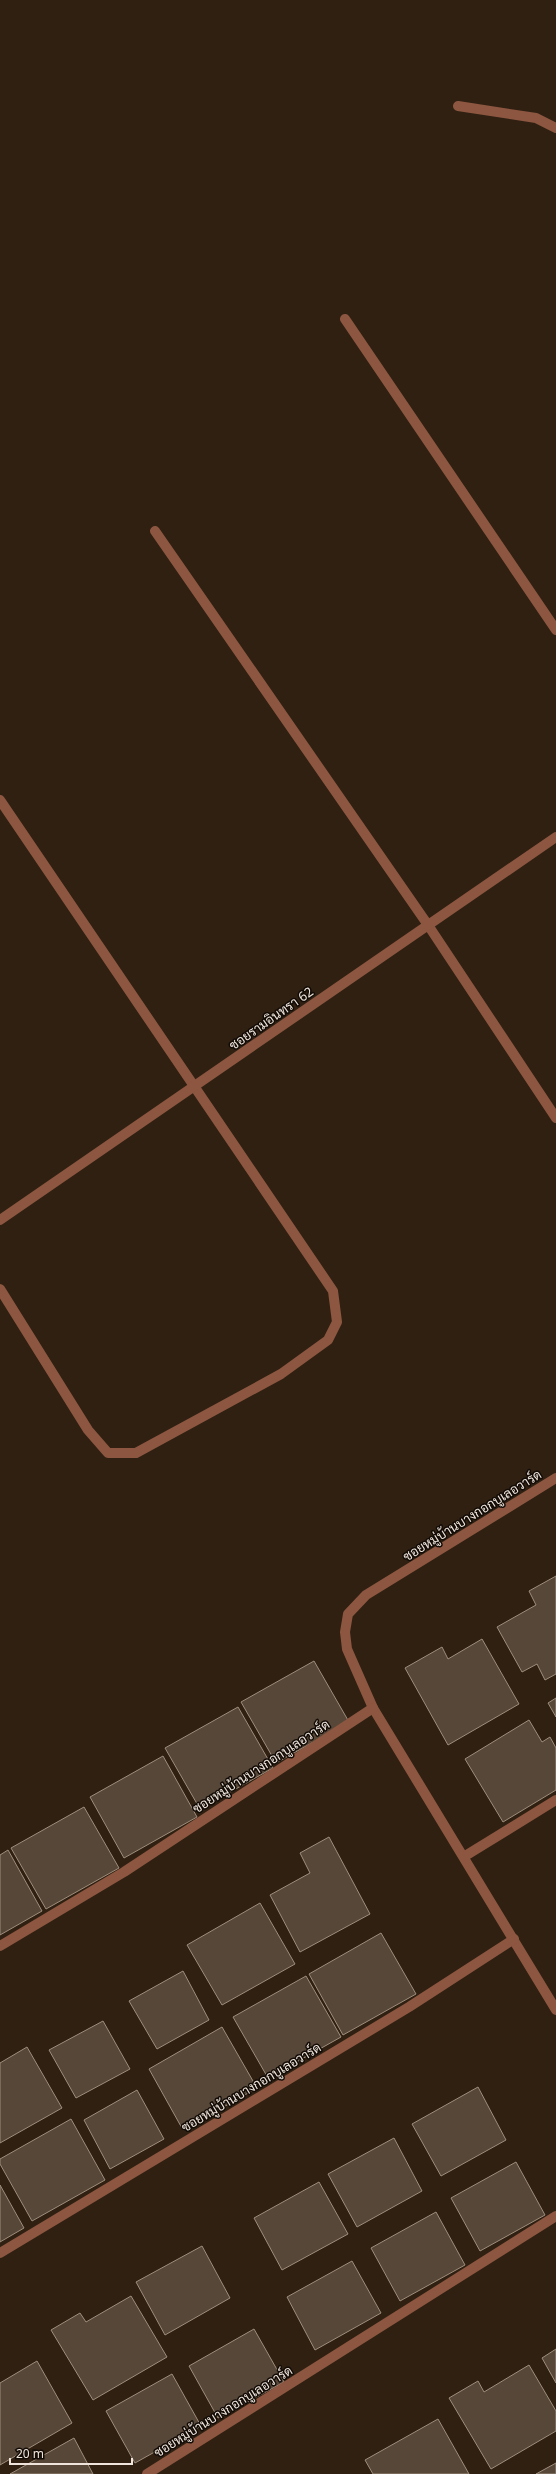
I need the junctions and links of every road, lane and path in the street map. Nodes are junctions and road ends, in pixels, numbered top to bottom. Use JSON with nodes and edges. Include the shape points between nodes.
{"nodes":[{"id":1,"x":458,"y":106,"type":"dead end"},
{"id":2,"x":556,"y":128,"type":"edge"},
{"id":3,"x":345,"y":319,"type":"dead end"},
{"id":4,"x":155,"y":531,"type":"dead end"},
{"id":5,"x":556,"y":630,"type":"edge"},
{"id":6,"x":0,"y":800,"type":"edge"},
{"id":7,"x":556,"y":836,"type":"edge"},
{"id":8,"x":428,"y":925,"type":"junction"},
{"id":9,"x":196,"y":1086,"type":"junction"},
{"id":10,"x":556,"y":1118,"type":"edge"},
{"id":11,"x":0,"y":1220,"type":"edge"},
{"id":12,"x":0,"y":1289,"type":"edge"},
{"id":13,"x":556,"y":1478,"type":"edge"},
{"id":14,"x":373,"y":1708,"type":"junction"},
{"id":15,"x":556,"y":1800,"type":"edge"},
{"id":16,"x":465,"y":1856,"type":"junction"},
{"id":17,"x":514,"y":1939,"type":"junction"},
{"id":18,"x":0,"y":1946,"type":"edge"},
{"id":19,"x":556,"y":2010,"type":"edge"},
{"id":20,"x":556,"y":2216,"type":"edge"},
{"id":21,"x":0,"y":2253,"type":"edge"},
{"id":22,"x":147,"y":2474,"type":"edge"}],
"edges":[{"from":1,"to":2,"type":"street","via":[[536,118]]},
{"from":3,"to":5,"type":"street"},
{"from":4,"to":8,"type":"street"},
{"from":6,"to":9,"type":"street"},
{"from":7,"to":8,"type":"street","name":"ซอยรามอินทรา 62"},
{"from":8,"to":9,"type":"street","name":"ซอยรามอินทรา 62"},
{"from":8,"to":10,"type":"street"},
{"from":9,"to":11,"type":"street","name":"ซอยรามอินทรา 62"},
{"from":9,"to":12,"type":"street","via":[[333,1291],[337,1322],[328,1340],[281,1374],[136,1453],[108,1453],[88,1430]]},
{"from":13,"to":14,"type":"street","name":"ซอยหมู่บ้านบางกอกบูเลอวาร์ด","via":[[366,1595],[348,1614],[345,1632],[347,1649]]},
{"from":14,"to":16,"type":"street","name":"ซอยหมู่บ้านบางกอกบูเลอวาร์ด"},
{"from":14,"to":18,"type":"street","name":"ซอยหมู่บ้านบางกอกบูเลอวาร์ด","via":[[124,1872]]},
{"from":15,"to":16,"type":"street"},
{"from":16,"to":17,"type":"street","name":"ซอยหมู่บ้านบางกอกบูเลอวาร์ด"},
{"from":17,"to":19,"type":"street","name":"ซอยหมู่บ้านบางกอกบูเลอวาร์ด"},
{"from":17,"to":21,"type":"street","name":"ซอยหมู่บ้านบางกอกบูเลอวาร์ด","via":[[409,2007]]},
{"from":20,"to":22,"type":"street","name":"ซอยหมู่บ้านบางกอกบูเลอวาร์ด"}]}
